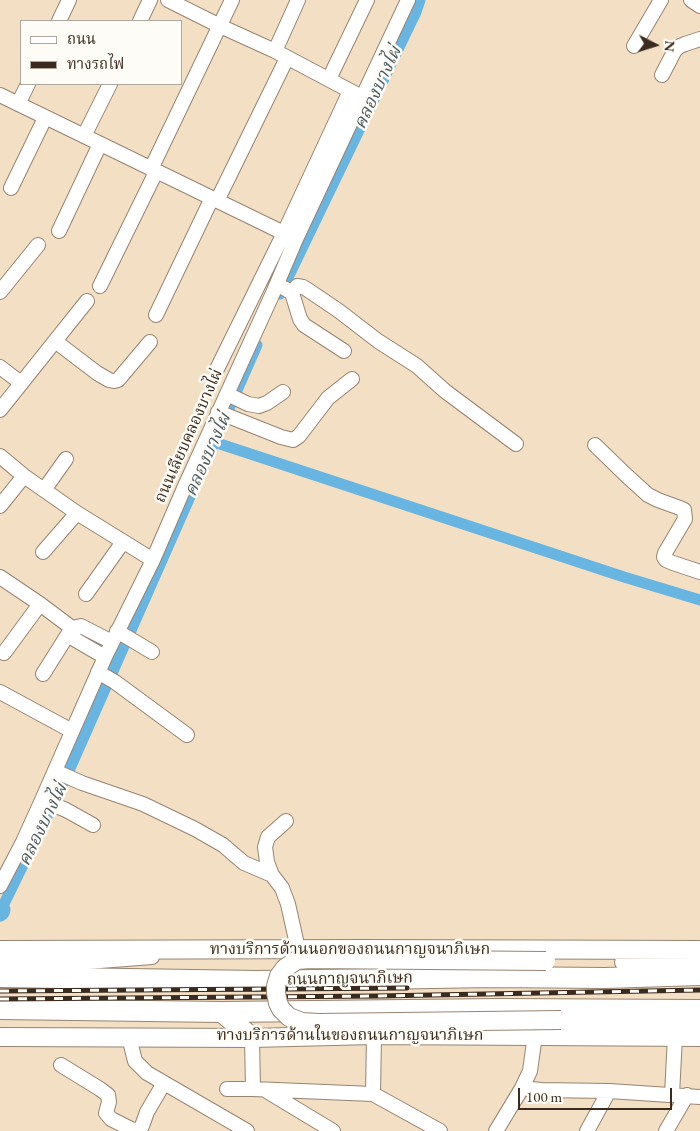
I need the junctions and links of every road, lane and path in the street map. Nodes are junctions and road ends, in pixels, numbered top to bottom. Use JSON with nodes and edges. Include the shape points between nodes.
{"nodes":[{"id":1,"x":69,"y":0,"type":"edge"},
{"id":2,"x":150,"y":0,"type":"edge"},
{"id":3,"x":168,"y":0,"type":"edge"},
{"id":4,"x":232,"y":0,"type":"edge"},
{"id":5,"x":298,"y":0,"type":"edge"},
{"id":6,"x":367,"y":0,"type":"edge"},
{"id":7,"x":408,"y":0,"type":"edge"},
{"id":8,"x":661,"y":0,"type":"edge"},
{"id":9,"x":691,"y":0,"type":"edge"},
{"id":10,"x":700,"y":6,"type":"edge"},
{"id":11,"x":59,"y":20,"type":"edge"},
{"id":12,"x":140,"y":20,"type":"edge"},
{"id":13,"x":220,"y":26,"type":"junction"},
{"id":14,"x":700,"y":39,"type":"edge"},
{"id":15,"x":634,"y":46,"type":"dead end"},
{"id":16,"x":281,"y":54,"type":"junction"},
{"id":17,"x":662,"y":75,"type":"dead end"},
{"id":18,"x":329,"y":79,"type":"junction"},
{"id":19,"x":28,"y":85,"type":"edge"},
{"id":20,"x":110,"y":85,"type":"edge"},
{"id":21,"x":350,"y":91,"type":"junction"},
{"id":22,"x":0,"y":95,"type":"edge"},
{"id":23,"x":363,"y":97,"type":"junction"},
{"id":24,"x":18,"y":104,"type":"junction"},
{"id":25,"x":45,"y":118,"type":"junction"},
{"id":26,"x":84,"y":136,"type":"junction"},
{"id":27,"x":100,"y":144,"type":"junction"},
{"id":28,"x":153,"y":170,"type":"junction"},
{"id":29,"x":11,"y":188,"type":"dead end"},
{"id":30,"x":214,"y":200,"type":"junction"},
{"id":31,"x":59,"y":231,"type":"dead end"},
{"id":32,"x":290,"y":236,"type":"junction"},
{"id":33,"x":38,"y":245,"type":"dead end"},
{"id":34,"x":100,"y":286,"type":"dead end"},
{"id":35,"x":285,"y":288,"type":"junction"},
{"id":36,"x":0,"y":292,"type":"edge"},
{"id":37,"x":87,"y":300,"type":"dead end"},
{"id":38,"x":156,"y":314,"type":"dead end"},
{"id":39,"x":55,"y":341,"type":"junction"},
{"id":40,"x":150,"y":342,"type":"dead end"},
{"id":41,"x":344,"y":352,"type":"dead end"},
{"id":42,"x":0,"y":367,"type":"edge"},
{"id":43,"x":217,"y":369,"type":"dead end"},
{"id":44,"x":352,"y":378,"type":"dead end"},
{"id":45,"x":21,"y":383,"type":"junction"},
{"id":46,"x":283,"y":392,"type":"dead end"},
{"id":47,"x":229,"y":395,"type":"junction"},
{"id":48,"x":0,"y":410,"type":"edge"},
{"id":49,"x":221,"y":413,"type":"junction"},
{"id":50,"x":516,"y":444,"type":"dead end"},
{"id":51,"x":596,"y":445,"type":"dead end"},
{"id":52,"x":0,"y":456,"type":"edge"},
{"id":53,"x":66,"y":459,"type":"dead end"},
{"id":54,"x":24,"y":476,"type":"junction"},
{"id":55,"x":44,"y":490,"type":"junction"},
{"id":56,"x":0,"y":506,"type":"edge"},
{"id":57,"x":77,"y":513,"type":"junction"},
{"id":58,"x":123,"y":542,"type":"junction"},
{"id":59,"x":43,"y":552,"type":"dead end"},
{"id":60,"x":153,"y":560,"type":"junction"},
{"id":61,"x":700,"y":572,"type":"edge"},
{"id":62,"x":1,"y":580,"type":"edge"},
{"id":63,"x":86,"y":594,"type":"dead end"},
{"id":64,"x":40,"y":604,"type":"junction"},
{"id":65,"x":72,"y":628,"type":"junction"},
{"id":66,"x":117,"y":635,"type":"junction"},
{"id":67,"x":152,"y":652,"type":"dead end"},
{"id":68,"x":4,"y":653,"type":"dead end"},
{"id":69,"x":105,"y":657,"type":"junction"},
{"id":70,"x":100,"y":673,"type":"junction"},
{"id":71,"x":43,"y":674,"type":"dead end"},
{"id":72,"x":0,"y":692,"type":"edge"},
{"id":73,"x":72,"y":732,"type":"junction"},
{"id":74,"x":187,"y":735,"type":"dead end"},
{"id":75,"x":58,"y":772,"type":"junction"},
{"id":76,"x":44,"y":801,"type":"junction"},
{"id":77,"x":286,"y":821,"type":"dead end"},
{"id":78,"x":92,"y":825,"type":"dead end"},
{"id":79,"x":272,"y":875,"type":"junction"},
{"id":80,"x":0,"y":886,"type":"edge"},
{"id":81,"x":245,"y":949,"type":"junction"},
{"id":82,"x":298,"y":949,"type":"junction"},
{"id":83,"x":0,"y":950,"type":"edge"},
{"id":84,"x":700,"y":950,"type":"edge"},
{"id":85,"x":700,"y":963,"type":"edge"},
{"id":86,"x":4,"y":972,"type":"edge"},
{"id":87,"x":700,"y":975,"type":"edge"},
{"id":88,"x":0,"y":1009,"type":"edge"},
{"id":89,"x":700,"y":1010,"type":"edge"},
{"id":90,"x":222,"y":1012,"type":"junction"},
{"id":91,"x":700,"y":1024,"type":"edge"},
{"id":92,"x":374,"y":1035,"type":"junction"},
{"id":93,"x":536,"y":1036,"type":"junction"},
{"id":94,"x":675,"y":1036,"type":"junction"},
{"id":95,"x":0,"y":1037,"type":"edge"},
{"id":96,"x":129,"y":1037,"type":"junction"},
{"id":97,"x":700,"y":1037,"type":"edge"},
{"id":98,"x":252,"y":1038,"type":"junction"},
{"id":99,"x":61,"y":1065,"type":"dead end"},
{"id":100,"x":164,"y":1083,"type":"junction"},
{"id":101,"x":522,"y":1088,"type":"junction"},
{"id":102,"x":227,"y":1089,"type":"dead end"},
{"id":103,"x":258,"y":1089,"type":"junction"},
{"id":104,"x":609,"y":1091,"type":"junction"},
{"id":105,"x":373,"y":1094,"type":"junction"},
{"id":106,"x":672,"y":1095,"type":"junction"},
{"id":107,"x":694,"y":1096,"type":"edge"},
{"id":108,"x":247,"y":1131,"type":"edge"},
{"id":109,"x":333,"y":1131,"type":"edge"},
{"id":110,"x":440,"y":1131,"type":"edge"},
{"id":111,"x":496,"y":1131,"type":"edge"},
{"id":112,"x":587,"y":1131,"type":"edge"},
{"id":113,"x":666,"y":1131,"type":"edge"}],
"edges":[{"from":1,"to":11,"type":"street"},
{"from":2,"to":12,"type":"street"},
{"from":3,"to":13,"type":"street"},
{"from":4,"to":13,"type":"street"},
{"from":5,"to":16,"type":"street"},
{"from":6,"to":18,"type":"street"},
{"from":7,"to":23,"type":"street","name":"ถนนเลียบคลองบางไผ่"},
{"from":8,"to":15,"type":"street"},
{"from":9,"to":10,"type":"street"},
{"from":13,"to":16,"type":"street"},
{"from":13,"to":28,"type":"street"},
{"from":14,"to":17,"type":"street","via":[[675,50]]},
{"from":16,"to":18,"type":"street"},
{"from":16,"to":30,"type":"street"},
{"from":18,"to":21,"type":"street"},
{"from":19,"to":24,"type":"street"},
{"from":20,"to":26,"type":"street"},
{"from":21,"to":23,"type":"street"},
{"from":21,"to":32,"type":"street"},
{"from":22,"to":24,"type":"street"},
{"from":23,"to":32,"type":"street","name":"ถนนเลียบคลองบางไผ่"},
{"from":24,"to":25,"type":"street"},
{"from":25,"to":26,"type":"street"},
{"from":25,"to":29,"type":"street"},
{"from":26,"to":27,"type":"street"},
{"from":27,"to":28,"type":"street"},
{"from":27,"to":31,"type":"street"},
{"from":28,"to":30,"type":"street"},
{"from":28,"to":34,"type":"street"},
{"from":30,"to":32,"type":"street"},
{"from":30,"to":38,"type":"street"},
{"from":32,"to":35,"type":"street","name":"ถนนเลียบคลองบางไผ่"},
{"from":32,"to":43,"type":"street"},
{"from":33,"to":36,"type":"street"},
{"from":35,"to":41,"type":"street","via":[[304,324]]},
{"from":35,"to":47,"type":"street","name":"ถนนเลียบคลองบางไผ่"},
{"from":35,"to":50,"type":"street","via":[[297,286],[308,290],[417,366]]},
{"from":37,"to":39,"type":"street"},
{"from":39,"to":40,"type":"street","via":[[114,381]]},
{"from":39,"to":45,"type":"street"},
{"from":42,"to":45,"type":"street"},
{"from":44,"to":49,"type":"street","via":[[328,398],[293,440]]},
{"from":45,"to":48,"type":"street"},
{"from":46,"to":47,"type":"street","via":[[260,406]]},
{"from":47,"to":49,"type":"street","name":"ถนนเลียบคลองบางไผ่"},
{"from":49,"to":60,"type":"street","name":"ถนนเลียบคลองบางไผ่"},
{"from":51,"to":61,"type":"street","via":[[648,495],[684,510],[685,519],[664,557]]},
{"from":52,"to":54,"type":"street"},
{"from":53,"to":55,"type":"street"},
{"from":54,"to":55,"type":"street"},
{"from":54,"to":56,"type":"street"},
{"from":55,"to":57,"type":"street"},
{"from":57,"to":58,"type":"street"},
{"from":57,"to":59,"type":"street"},
{"from":58,"to":60,"type":"street"},
{"from":58,"to":63,"type":"street"},
{"from":60,"to":66,"type":"street","name":"ถนนเลียบคลองบางไผ่"},
{"from":62,"to":64,"type":"street"},
{"from":64,"to":65,"type":"street"},
{"from":64,"to":68,"type":"street"},
{"from":65,"to":66,"type":"street","via":[[81,626]]},
{"from":65,"to":69,"type":"street","via":[[74,639]]},
{"from":65,"to":71,"type":"street"},
{"from":66,"to":67,"type":"street"},
{"from":66,"to":69,"type":"street","name":"ถนนเลียบคลองบางไผ่"},
{"from":69,"to":70,"type":"street","name":"ถนนเลียบคลองบางไผ่"},
{"from":70,"to":73,"type":"street","name":"ถนนเลียบคลองบางไผ่"},
{"from":70,"to":74,"type":"street"},
{"from":72,"to":73,"type":"street"},
{"from":73,"to":75,"type":"street","name":"ถนนเลียบคลองบางไผ่"},
{"from":75,"to":76,"type":"street","name":"ถนนเลียบคลองบางไผ่"},
{"from":75,"to":79,"type":"street","via":[[143,804],[195,829],[224,845],[244,864]]},
{"from":76,"to":78,"type":"street"},
{"from":76,"to":80,"type":"street","name":"ถนนเลียบคลองบางไผ่"},
{"from":77,"to":79,"type":"street","via":[[268,837],[265,847]]},
{"from":79,"to":82,"type":"street","via":[[288,904]]},
{"from":81,"to":82,"type":"main road","name":"ทางบริการด้านนอกของถนนกาญจนาภิเษก"},
{"from":81,"to":83,"type":"main road","name":"ทางบริการด้านนอกของถนนกาญจนาภิเษก"},
{"from":81,"to":86,"type":"street"},
{"from":82,"to":84,"type":"main road","name":"ทางบริการด้านนอกของถนนกาญจนาภิเษก"},
{"from":85,"to":91,"type":"main road","bridge":true,"via":[[310,959],[297,960],[285,968],[276,986],[281,1009],[289,1017],[310,1023],[561,1020]]},
{"from":86,"to":87,"type":"highway","name":"ถนนกาญจนาภิเษก","via":[[257,981]]},
{"from":88,"to":90,"type":"highway","name":"ถนนกาญจนาภิเษก"},
{"from":89,"to":90,"type":"highway","name":"ถนนกาญจนาภิเษก"},
{"from":90,"to":98,"type":"highway"},
{"from":92,"to":93,"type":"main road","name":"ทางบริการด้านในของถนนกาญจนาภิเษก"},
{"from":92,"to":98,"type":"main road","name":"ทางบริการด้านในของถนนกาญจนาภิเษก"},
{"from":92,"to":105,"type":"street"},
{"from":93,"to":94,"type":"main road","name":"ทางบริการด้านในของถนนกาญจนาภิเษก"},
{"from":93,"to":101,"type":"street","via":[[530,1071]]},
{"from":94,"to":97,"type":"main road","name":"ทางบริการด้านในของถนนกาญจนาภิเษก"},
{"from":94,"to":106,"type":"street"},
{"from":95,"to":96,"type":"main road","name":"ทางบริการด้านในของถนนกาญจนาภิเษก"},
{"from":96,"to":98,"type":"main road","name":"ทางบริการด้านในของถนนกาญจนาภิเษก"},
{"from":96,"to":100,"type":"street","via":[[135,1061]]},
{"from":98,"to":103,"type":"street"},
{"from":99,"to":100,"type":"street","via":[[108,1096],[106,1113],[111,1119],[137,1131]]},
{"from":100,"to":108,"type":"street"},
{"from":101,"to":104,"type":"street"},
{"from":101,"to":111,"type":"street"},
{"from":102,"to":103,"type":"street"},
{"from":103,"to":105,"type":"street"},
{"from":103,"to":109,"type":"street"},
{"from":104,"to":106,"type":"street"},
{"from":104,"to":112,"type":"street"},
{"from":105,"to":110,"type":"street"},
{"from":106,"to":107,"type":"street"},
{"from":107,"to":113,"type":"street"}]}
